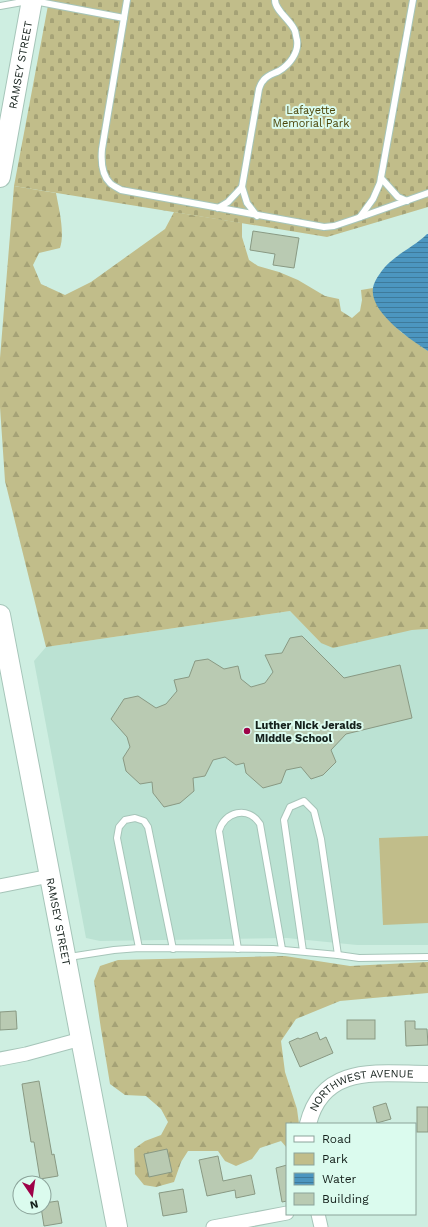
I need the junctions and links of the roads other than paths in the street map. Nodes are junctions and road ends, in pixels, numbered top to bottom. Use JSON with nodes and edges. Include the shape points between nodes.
{"nodes":[{"id":1,"x":31,"y":0,"type":"edge"},
{"id":2,"x":127,"y":0,"type":"edge"},
{"id":3,"x":275,"y":0,"type":"edge"},
{"id":4,"x":413,"y":0,"type":"edge"},
{"id":5,"x":0,"y":6,"type":"edge"},
{"id":6,"x":124,"y":18,"type":"junction"},
{"id":7,"x":0,"y":177,"type":"edge"},
{"id":8,"x":381,"y":178,"type":"junction"},
{"id":9,"x":242,"y":187,"type":"junction"},
{"id":10,"x":428,"y":193,"type":"edge"},
{"id":11,"x":407,"y":201,"type":"junction"},
{"id":12,"x":218,"y":208,"type":"junction"},
{"id":13,"x":257,"y":216,"type":"junction"},
{"id":14,"x":360,"y":217,"type":"junction"},
{"id":15,"x":0,"y":615,"type":"edge"},
{"id":16,"x":50,"y":876,"type":"junction"},
{"id":17,"x":0,"y":886,"type":"edge"},
{"id":18,"x":139,"y":948,"type":"junction"},
{"id":19,"x":172,"y":949,"type":"junction"},
{"id":20,"x":238,"y":949,"type":"junction"},
{"id":21,"x":282,"y":949,"type":"junction"},
{"id":22,"x":303,"y":951,"type":"junction"},
{"id":23,"x":338,"y":955,"type":"junction"},
{"id":24,"x":65,"y":957,"type":"junction"},
{"id":25,"x":428,"y":957,"type":"edge"},
{"id":26,"x":81,"y":1039,"type":"junction"},
{"id":27,"x":0,"y":1059,"type":"edge"},
{"id":28,"x":428,"y":1074,"type":"edge"},
{"id":29,"x":308,"y":1123,"type":"edge"},
{"id":30,"x":286,"y":1213,"type":"edge"},
{"id":31,"x":318,"y":1215,"type":"edge"},
{"id":32,"x":117,"y":1227,"type":"edge"},
{"id":33,"x":213,"y":1227,"type":"edge"},
{"id":34,"x":321,"y":1227,"type":"edge"}],
"edges":[{"from":1,"to":5,"type":"lane"},
{"from":1,"to":6,"type":"lane"},
{"from":1,"to":7,"type":"main road","name":"RAMSEY STREET"},
{"from":2,"to":6,"type":"lane"},
{"from":3,"to":9,"type":"lane","via":[[276,7],[290,21],[298,44],[288,64],[260,85]]},
{"from":4,"to":8,"type":"lane"},
{"from":6,"to":12,"type":"lane","via":[[102,149],[101,161],[105,174],[110,183],[121,190]]},
{"from":8,"to":11,"type":"lane","via":[[398,197]]},
{"from":8,"to":14,"type":"lane","via":[[373,199]]},
{"from":9,"to":12,"type":"lane","via":[[228,202]]},
{"from":9,"to":13,"type":"lane","via":[[247,203]]},
{"from":10,"to":11,"type":"lane"},
{"from":11,"to":14,"type":"lane"},
{"from":12,"to":13,"type":"lane"},
{"from":13,"to":14,"type":"lane","via":[[324,228]]},
{"from":15,"to":16,"type":"main road","name":"RAMSEY STREET"},
{"from":16,"to":17,"type":"street"},
{"from":16,"to":24,"type":"main road","name":"RAMSEY STREET"},
{"from":18,"to":19,"type":"lane"},
{"from":18,"to":19,"type":"lane","via":[[117,838],[119,827],[125,820],[135,818],[144,821],[148,827]]},
{"from":18,"to":24,"type":"lane"},
{"from":19,"to":20,"type":"lane"},
{"from":20,"to":21,"type":"lane"},
{"from":20,"to":21,"type":"lane","via":[[219,831],[220,824],[243,812],[251,814],[260,824]]},
{"from":21,"to":22,"type":"lane"},
{"from":22,"to":23,"type":"lane"},
{"from":22,"to":23,"type":"lane","via":[[284,820],[290,807],[304,801],[314,811],[321,839]]},
{"from":23,"to":25,"type":"lane","via":[[359,958]]},
{"from":24,"to":26,"type":"main road","name":"RAMSEY STREET"},
{"from":26,"to":27,"type":"street"},
{"from":26,"to":32,"type":"main road","name":"RAMSEY STREET"},
{"from":28,"to":29,"type":"street","name":"NORTHWEST AVENUE","via":[[366,1074],[343,1079],[323,1093],[310,1114]]},
{"from":30,"to":33,"type":"street"},
{"from":31,"to":34,"type":"street"}]}
